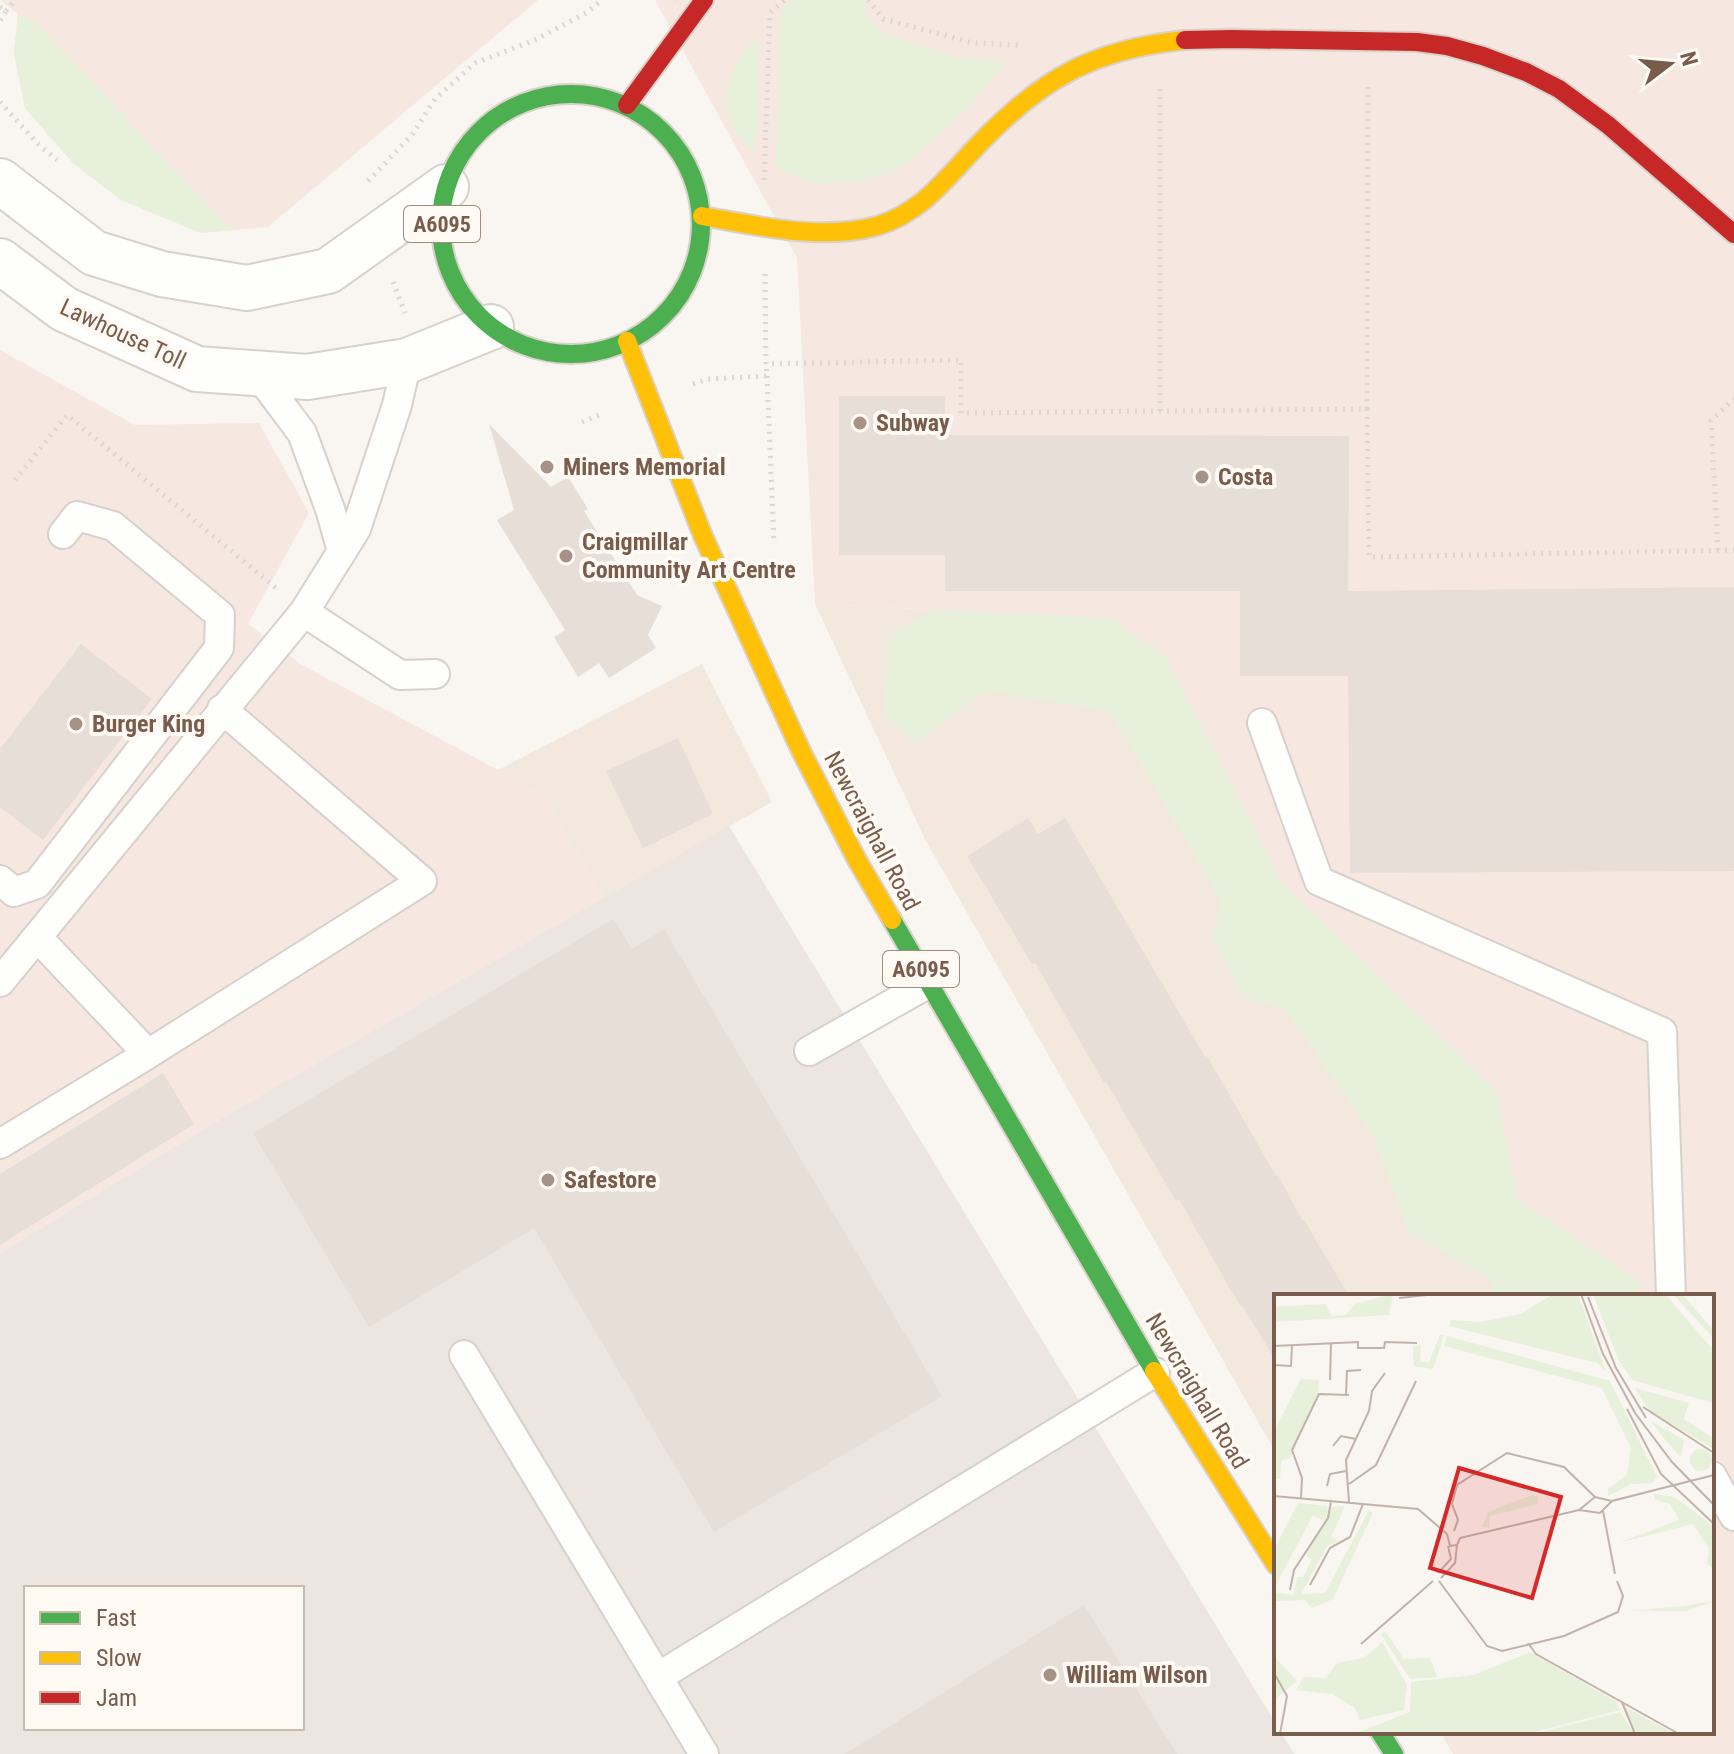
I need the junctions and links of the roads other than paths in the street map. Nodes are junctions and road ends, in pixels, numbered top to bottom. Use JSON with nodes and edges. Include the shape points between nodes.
{"nodes":[{"id":1,"x":704,"y":0,"type":"edge"},
{"id":2,"x":627,"y":105,"type":"junction"},
{"id":3,"x":0,"y":181,"type":"edge"},
{"id":4,"x":446,"y":187,"type":"junction"},
{"id":5,"x":702,"y":216,"type":"junction"},
{"id":6,"x":1734,"y":234,"type":"edge"},
{"id":7,"x":0,"y":261,"type":"edge"},
{"id":8,"x":491,"y":327,"type":"junction"},
{"id":9,"x":627,"y":341,"type":"junction"},
{"id":10,"x":407,"y":361,"type":"junction"},
{"id":11,"x":257,"y":373,"type":"junction"},
{"id":12,"x":63,"y":534,"type":"dead end"},
{"id":13,"x":342,"y":551,"type":"junction"},
{"id":14,"x":304,"y":612,"type":"junction"},
{"id":15,"x":435,"y":674,"type":"dead end"},
{"id":16,"x":222,"y":709,"type":"junction"},
{"id":17,"x":1262,"y":723,"type":"dead end"},
{"id":18,"x":0,"y":880,"type":"edge"},
{"id":19,"x":37,"y":937,"type":"junction"},
{"id":20,"x":0,"y":982,"type":"edge"},
{"id":21,"x":929,"y":983,"type":"junction"},
{"id":22,"x":809,"y":1051,"type":"dead end"},
{"id":23,"x":148,"y":1054,"type":"junction"},
{"id":24,"x":0,"y":1144,"type":"edge"},
{"id":25,"x":1671,"y":1294,"type":"edge"},
{"id":26,"x":464,"y":1355,"type":"dead end"},
{"id":27,"x":1155,"y":1372,"type":"junction"},
{"id":28,"x":1714,"y":1480,"type":"edge"},
{"id":29,"x":1734,"y":1516,"type":"edge"},
{"id":30,"x":1274,"y":1562,"type":"edge"},
{"id":31,"x":658,"y":1677,"type":"junction"},
{"id":32,"x":1381,"y":1734,"type":"edge"},
{"id":33,"x":704,"y":1754,"type":"edge"},
{"id":34,"x":1394,"y":1754,"type":"edge"}],
"edges":[{"from":1,"to":2,"type":"main road"},
{"from":2,"to":4,"type":"main road","number":"A6095","via":[[579,93],[549,95],[505,111],[475,135],[456,160]]},
{"from":2,"to":5,"type":"main road","number":"A6095","via":[[661,128],[689,166]]},
{"from":3,"to":4,"type":"street","via":[[94,253],[162,274],[247,288],[328,271]]},
{"from":4,"to":8,"type":"main road","number":"A6095","via":[[441,209],[445,257],[464,299]]},
{"from":5,"to":6,"type":"main road","via":[[822,233],[873,228],[905,216],[930,198],[1027,98],[1059,76],[1127,48],[1205,39],[1417,43],[1460,48],[1512,66],[1592,111]]},
{"from":5,"to":9,"type":"main road","number":"A6095","via":[[690,279],[672,308]]},
{"from":7,"to":11,"type":"street","name":"Lawhouse Toll","via":[[64,309],[197,369]]},
{"from":8,"to":9,"type":"main road","number":"A6095","via":[[511,340],[559,354],[606,350]]},
{"from":8,"to":10,"type":"street","name":"Lawhouse Toll"},
{"from":9,"to":21,"type":"main road","name":"Newcraighall Road","number":"A6095","via":[[703,536],[801,751]]},
{"from":10,"to":11,"type":"street","name":"Lawhouse Toll","via":[[307,377]]},
{"from":10,"to":13,"type":"lane","via":[[356,529]]},
{"from":11,"to":13,"type":"lane","via":[[302,433]]},
{"from":12,"to":18,"type":"lane","via":[[77,516],[113,526],[220,615],[219,648],[37,884],[14,892]]},
{"from":13,"to":14,"type":"lane"},
{"from":14,"to":15,"type":"lane","via":[[400,675]]},
{"from":14,"to":16,"type":"lane"},
{"from":16,"to":19,"type":"lane"},
{"from":16,"to":23,"type":"lane","via":[[422,881]]},
{"from":17,"to":25,"type":"lane","via":[[1319,881],[1662,1032]]},
{"from":19,"to":20,"type":"lane"},
{"from":19,"to":23,"type":"lane"},
{"from":21,"to":22,"type":"lane"},
{"from":21,"to":27,"type":"main road","name":"Newcraighall Road","number":"A6095"},
{"from":23,"to":24,"type":"lane"},
{"from":26,"to":31,"type":"lane"},
{"from":27,"to":30,"type":"main road","name":"Newcraighall Road","number":"A6095"},
{"from":27,"to":31,"type":"lane"},
{"from":28,"to":29,"type":"lane"},
{"from":31,"to":33,"type":"lane"},
{"from":32,"to":34,"type":"main road"}]}
